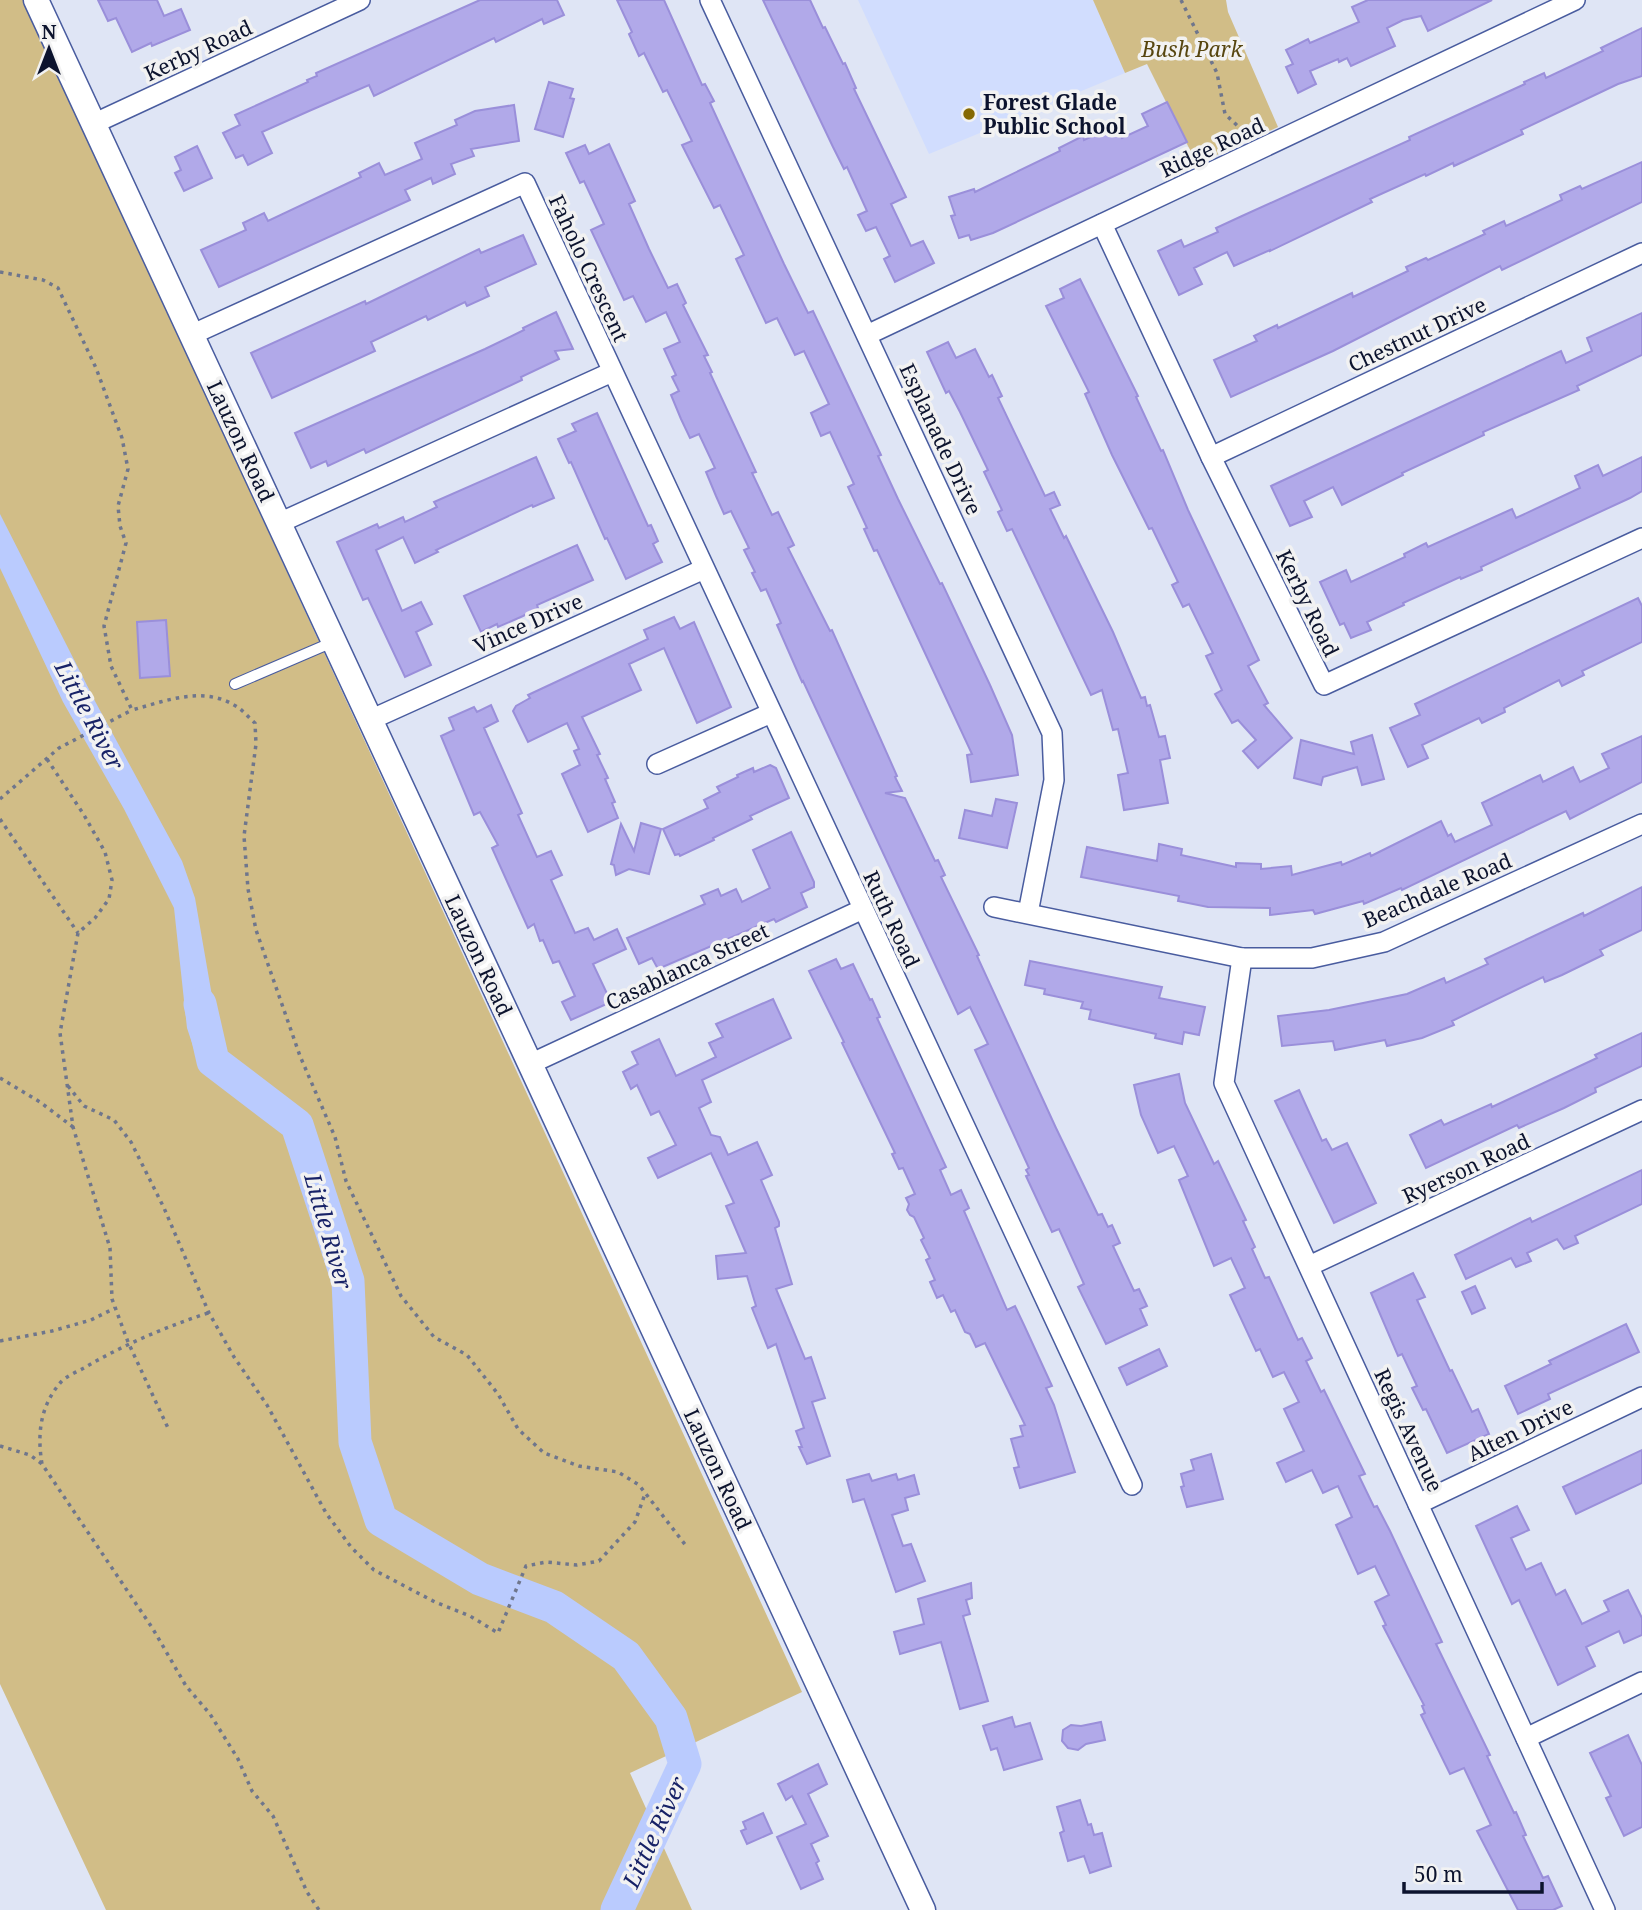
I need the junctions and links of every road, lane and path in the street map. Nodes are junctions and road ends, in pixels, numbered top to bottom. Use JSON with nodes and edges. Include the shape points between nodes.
{"nodes":[{"id":1,"x":36,"y":0,"type":"edge"},
{"id":2,"x":360,"y":0,"type":"edge"},
{"id":3,"x":710,"y":0,"type":"edge"},
{"id":4,"x":1181,"y":0,"type":"edge"},
{"id":5,"x":1575,"y":0,"type":"edge"},
{"id":6,"x":93,"y":124,"type":"junction"},
{"id":7,"x":1243,"y":131,"type":"dead end"},
{"id":8,"x":1102,"y":224,"type":"junction"},
{"id":9,"x":1642,"y":253,"type":"edge"},
{"id":10,"x":0,"y":272,"type":"edge"},
{"id":11,"x":191,"y":335,"type":"junction"},
{"id":12,"x":867,"y":335,"type":"junction"},
{"id":13,"x":612,"y":372,"type":"junction"},
{"id":14,"x":1211,"y":457,"type":"junction"},
{"id":15,"x":279,"y":523,"type":"junction"},
{"id":16,"x":1642,"y":538,"type":"edge"},
{"id":17,"x":704,"y":569,"type":"junction"},
{"id":18,"x":334,"y":642,"type":"junction"},
{"id":19,"x":236,"y":684,"type":"dead end"},
{"id":20,"x":132,"y":710,"type":"junction"},
{"id":21,"x":771,"y":713,"type":"junction"},
{"id":22,"x":370,"y":720,"type":"junction"},
{"id":23,"x":47,"y":759,"type":"junction"},
{"id":24,"x":657,"y":764,"type":"dead end"},
{"id":25,"x":0,"y":799,"type":"edge"},
{"id":26,"x":0,"y":819,"type":"edge"},
{"id":27,"x":1642,"y":824,"type":"edge"},
{"id":28,"x":994,"y":907,"type":"dead end"},
{"id":29,"x":863,"y":909,"type":"junction"},
{"id":30,"x":1028,"y":913,"type":"junction"},
{"id":31,"x":78,"y":933,"type":"junction"},
{"id":32,"x":1242,"y":958,"type":"junction"},
{"id":33,"x":530,"y":1064,"type":"junction"},
{"id":34,"x":0,"y":1079,"type":"edge"},
{"id":35,"x":68,"y":1086,"type":"junction"},
{"id":36,"x":1642,"y":1110,"type":"edge"},
{"id":37,"x":73,"y":1128,"type":"junction"},
{"id":38,"x":1309,"y":1266,"type":"junction"},
{"id":39,"x":116,"y":1308,"type":"junction"},
{"id":40,"x":209,"y":1313,"type":"junction"},
{"id":41,"x":0,"y":1341,"type":"edge"},
{"id":42,"x":129,"y":1345,"type":"junction"},
{"id":43,"x":1642,"y":1397,"type":"edge"},
{"id":44,"x":168,"y":1428,"type":"dead end"},
{"id":45,"x":0,"y":1446,"type":"edge"},
{"id":46,"x":43,"y":1464,"type":"junction"},
{"id":47,"x":1132,"y":1485,"type":"dead end"},
{"id":48,"x":645,"y":1494,"type":"junction"},
{"id":49,"x":1418,"y":1504,"type":"junction"},
{"id":50,"x":687,"y":1547,"type":"dead end"},
{"id":51,"x":1642,"y":1682,"type":"edge"},
{"id":52,"x":1526,"y":1738,"type":"junction"},
{"id":53,"x":319,"y":1910,"type":"edge"},
{"id":54,"x":923,"y":1910,"type":"edge"},
{"id":55,"x":1605,"y":1910,"type":"edge"}],
"edges":[{"from":1,"to":6,"type":"street","name":"Lauzon Road"},
{"from":2,"to":6,"type":"street","name":"Kerby Road"},
{"from":3,"to":12,"type":"street","name":"Esplanade Drive"},
{"from":4,"to":7,"type":"path","via":[[1217,74],[1225,114]]},
{"from":5,"to":8,"type":"street","name":"Ridge Road"},
{"from":6,"to":11,"type":"street","name":"Lauzon Road"},
{"from":8,"to":12,"type":"street","name":"Ridge Road"},
{"from":8,"to":14,"type":"street","name":"Kerby Road"},
{"from":9,"to":14,"type":"street","name":"Chestnut Drive"},
{"from":10,"to":20,"type":"path","via":[[43,279],[58,288],[96,368],[122,438],[128,469],[118,506],[126,542],[104,626],[111,666]]},
{"from":11,"to":13,"type":"street","name":"Faholo Crescent","via":[[525,183]]},
{"from":11,"to":15,"type":"street","name":"Lauzon Road"},
{"from":12,"to":30,"type":"street","name":"Esplanade Drive","via":[[1052,733],[1054,780]]},
{"from":13,"to":15,"type":"street","name":"Faholo Crescent"},
{"from":13,"to":17,"type":"street","name":"Ruth Road"},
{"from":14,"to":16,"type":"street","name":"Kerby Road","via":[[1324,685]]},
{"from":15,"to":18,"type":"street","name":"Lauzon Road"},
{"from":17,"to":21,"type":"street","name":"Ruth Road"},
{"from":17,"to":22,"type":"street","name":"Vince Drive"},
{"from":18,"to":19,"type":"lane"},
{"from":18,"to":22,"type":"street","name":"Lauzon Road"},
{"from":20,"to":23,"type":"path","via":[[59,748]]},
{"from":20,"to":48,"type":"path","via":[[181,697],[209,696],[235,705],[255,723],[244,836],[256,930],[335,1137],[346,1181],[401,1296],[434,1337],[467,1355],[518,1429],[544,1453],[579,1466],[618,1472]]},
{"from":21,"to":24,"type":"street"},
{"from":21,"to":29,"type":"street","name":"Ruth Road"},
{"from":22,"to":33,"type":"street","name":"Lauzon Road"},
{"from":23,"to":25,"type":"path"},
{"from":23,"to":31,"type":"path","via":[[84,815],[113,880],[109,899]]},
{"from":26,"to":31,"type":"path"},
{"from":27,"to":32,"type":"street","name":"Beachdale Road","via":[[1384,942],[1312,958]]},
{"from":28,"to":30,"type":"street","name":"Beachdale Road"},
{"from":29,"to":33,"type":"street","name":"Casablanca Street"},
{"from":29,"to":47,"type":"street","name":"Ruth Road"},
{"from":30,"to":32,"type":"street","name":"Beachdale Road"},
{"from":31,"to":35,"type":"path","via":[[60,1033]]},
{"from":32,"to":38,"type":"street","name":"Regis Avenue","via":[[1224,1083]]},
{"from":33,"to":54,"type":"street","name":"Lauzon Road"},
{"from":34,"to":37,"type":"path"},
{"from":35,"to":37,"type":"path"},
{"from":35,"to":40,"type":"path","via":[[84,1106],[114,1120],[131,1142]]},
{"from":36,"to":38,"type":"street","name":"Ryerson Road"},
{"from":37,"to":39,"type":"path","via":[[110,1248]]},
{"from":38,"to":49,"type":"street","name":"Regis Avenue"},
{"from":39,"to":41,"type":"path","via":[[91,1320]]},
{"from":39,"to":42,"type":"path"},
{"from":40,"to":42,"type":"path"},
{"from":40,"to":48,"type":"path","via":[[267,1405],[326,1513],[351,1547],[374,1570],[498,1633],[526,1566],[599,1561],[635,1522]]},
{"from":42,"to":44,"type":"path"},
{"from":42,"to":46,"type":"path","via":[[62,1380],[45,1407],[38,1440]]},
{"from":43,"to":49,"type":"street","name":"Alten Drive"},
{"from":45,"to":46,"type":"path"},
{"from":46,"to":53,"type":"path","via":[[186,1686],[210,1714],[252,1791],[273,1816]]},
{"from":48,"to":50,"type":"path"},
{"from":49,"to":52,"type":"street","name":"Regis Avenue"},
{"from":51,"to":52,"type":"street"},
{"from":52,"to":55,"type":"street","name":"Regis Avenue"}]}
